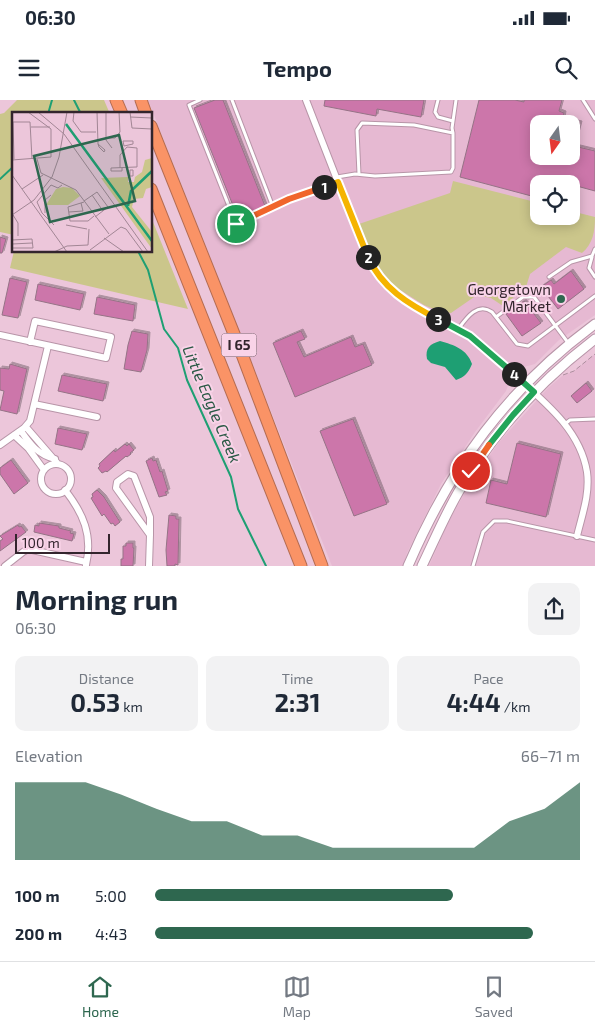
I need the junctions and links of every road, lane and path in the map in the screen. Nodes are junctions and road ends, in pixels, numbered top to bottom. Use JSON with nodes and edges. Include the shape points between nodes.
{"nodes":[{"id":1,"x":116,"y":100,"type":"edge"},
{"id":2,"x":141,"y":100,"type":"edge"},
{"id":3,"x":200,"y":100,"type":"edge"},
{"id":4,"x":232,"y":100,"type":"edge"},
{"id":5,"x":306,"y":100,"type":"edge"},
{"id":6,"x":438,"y":100,"type":"edge"},
{"id":7,"x":456,"y":100,"type":"edge"},
{"id":8,"x":583,"y":100,"type":"edge"},
{"id":9,"x":121,"y":112,"type":"edge"},
{"id":10,"x":145,"y":112,"type":"edge"},
{"id":11,"x":595,"y":119,"type":"edge"},
{"id":12,"x":453,"y":121,"type":"junction"},
{"id":13,"x":152,"y":129,"type":"edge"},
{"id":14,"x":453,"y":133,"type":"junction"},
{"id":15,"x":359,"y":174,"type":"junction"},
{"id":16,"x":337,"y":180,"type":"junction"},
{"id":17,"x":152,"y":192,"type":"edge"},
{"id":18,"x":273,"y":207,"type":"junction"},
{"id":19,"x":595,"y":250,"type":"edge"},
{"id":20,"x":592,"y":256,"type":"junction"},
{"id":21,"x":580,"y":261,"type":"junction"},
{"id":22,"x":590,"y":268,"type":"junction"},
{"id":23,"x":595,"y":277,"type":"edge"},
{"id":24,"x":549,"y":278,"type":"dead end"},
{"id":25,"x":595,"y":296,"type":"edge"},
{"id":26,"x":496,"y":317,"type":"junction"},
{"id":27,"x":595,"y":324,"type":"edge"},
{"id":28,"x":555,"y":327,"type":"junction"},
{"id":29,"x":458,"y":329,"type":"junction"},
{"id":30,"x":0,"y":335,"type":"edge"},
{"id":31,"x":595,"y":339,"type":"edge"},
{"id":32,"x":30,"y":342,"type":"junction"},
{"id":33,"x":569,"y":344,"type":"junction"},
{"id":34,"x":48,"y":346,"type":"junction"},
{"id":35,"x":595,"y":354,"type":"edge"},
{"id":36,"x":562,"y":376,"type":"dead end"},
{"id":37,"x":525,"y":384,"type":"junction"},
{"id":38,"x":534,"y":392,"type":"junction"},
{"id":39,"x":34,"y":404,"type":"junction"},
{"id":40,"x":97,"y":417,"type":"dead end"},
{"id":41,"x":595,"y":418,"type":"edge"},
{"id":42,"x":565,"y":424,"type":"junction"},
{"id":43,"x":23,"y":429,"type":"junction"},
{"id":44,"x":14,"y":435,"type":"junction"},
{"id":45,"x":0,"y":444,"type":"edge"},
{"id":46,"x":57,"y":461,"type":"junction"},
{"id":47,"x":44,"y":470,"type":"junction"},
{"id":48,"x":65,"y":490,"type":"junction"},
{"id":49,"x":150,"y":535,"type":"junction"},
{"id":50,"x":577,"y":536,"type":"junction"},
{"id":51,"x":595,"y":540,"type":"edge"},
{"id":52,"x":86,"y":564,"type":"edge"},
{"id":53,"x":5,"y":566,"type":"edge"},
{"id":54,"x":149,"y":566,"type":"edge"},
{"id":55,"x":301,"y":566,"type":"edge"},
{"id":56,"x":322,"y":566,"type":"edge"},
{"id":57,"x":408,"y":566,"type":"edge"},
{"id":58,"x":422,"y":566,"type":"edge"},
{"id":59,"x":473,"y":566,"type":"edge"}],
"edges":[{"from":1,"to":9,"type":"highway"},
{"from":2,"to":10,"type":"highway"},
{"from":3,"to":18,"type":"lane","via":[[189,105],[236,224]]},
{"from":4,"to":18,"type":"lane"},
{"from":5,"to":16,"type":"street"},
{"from":6,"to":12,"type":"lane","via":[[435,112],[438,117]]},
{"from":7,"to":12,"type":"lane"},
{"from":8,"to":11,"type":"lane"},
{"from":12,"to":14,"type":"lane"},
{"from":13,"to":56,"type":"highway","number":"I 65"},
{"from":14,"to":15,"type":"lane","via":[[451,172]]},
{"from":14,"to":15,"type":"lane","via":[[414,125],[362,122],[357,130]]},
{"from":15,"to":16,"type":"lane"},
{"from":16,"to":18,"type":"lane"},
{"from":16,"to":29,"type":"street","via":[[368,257],[380,278],[407,302]]},
{"from":17,"to":55,"type":"highway","number":"I 65"},
{"from":19,"to":20,"type":"lane"},
{"from":20,"to":21,"type":"lane"},
{"from":20,"to":22,"type":"lane"},
{"from":21,"to":22,"type":"lane"},
{"from":21,"to":24,"type":"lane","via":[[571,262]]},
{"from":22,"to":23,"type":"lane"},
{"from":25,"to":28,"type":"lane"},
{"from":26,"to":28,"type":"lane","via":[[517,344],[523,346],[528,346]]},
{"from":26,"to":28,"type":"lane","via":[[523,297],[534,298]]},
{"from":26,"to":29,"type":"lane","via":[[488,309],[481,308]]},
{"from":27,"to":33,"type":"main road"},
{"from":28,"to":33,"type":"lane"},
{"from":29,"to":37,"type":"street"},
{"from":30,"to":32,"type":"street"},
{"from":31,"to":38,"type":"main road"},
{"from":32,"to":34,"type":"street"},
{"from":32,"to":34,"type":"street","via":[[35,321],[112,337],[106,358]]},
{"from":33,"to":37,"type":"main road"},
{"from":34,"to":39,"type":"street"},
{"from":35,"to":36,"type":"path"},
{"from":37,"to":38,"type":"street"},
{"from":37,"to":57,"type":"main road","via":[[490,425],[449,484]]},
{"from":38,"to":42,"type":"street"},
{"from":38,"to":58,"type":"main road","via":[[505,424],[471,471]]},
{"from":39,"to":40,"type":"street"},
{"from":39,"to":43,"type":"street","via":[[30,421]]},
{"from":41,"to":42,"type":"lane","via":[[570,420]]},
{"from":42,"to":50,"type":"street","via":[[582,453],[587,476],[587,497]]},
{"from":43,"to":44,"type":"street"},
{"from":43,"to":46,"type":"street"},
{"from":44,"to":45,"type":"street"},
{"from":44,"to":47,"type":"street"},
{"from":46,"to":47,"type":"street"},
{"from":46,"to":48,"type":"street","via":[[69,473],[70,482]]},
{"from":47,"to":48,"type":"street","via":[[41,482],[46,490],[56,493]]},
{"from":48,"to":52,"type":"street","via":[[85,523],[88,541]]},
{"from":49,"to":49,"type":"street","via":[[116,488],[118,481],[128,474],[134,476],[150,516]]},
{"from":49,"to":54,"type":"street"},
{"from":50,"to":51,"type":"lane"},
{"from":50,"to":59,"type":"lane","via":[[507,520],[494,522],[483,532]]},
{"from":52,"to":53,"type":"street","via":[[28,549]]}]}
